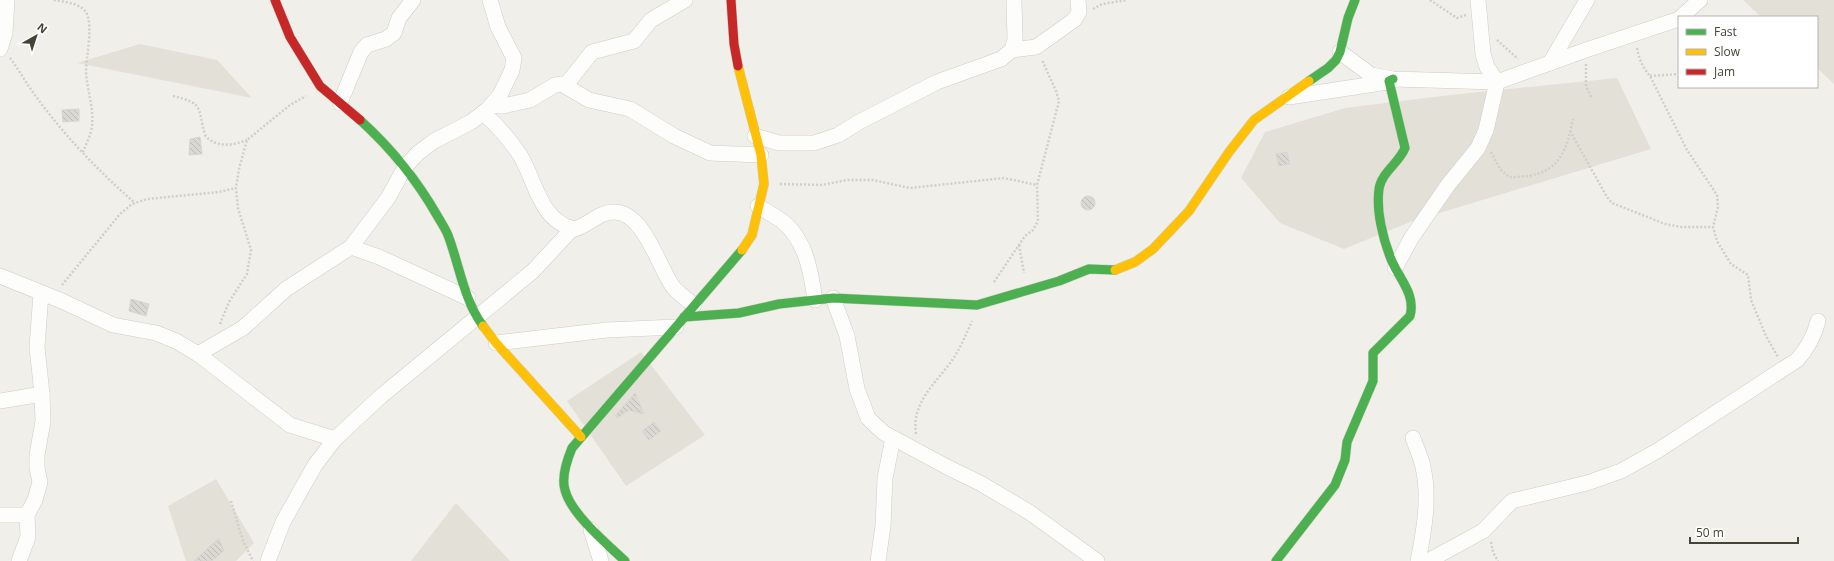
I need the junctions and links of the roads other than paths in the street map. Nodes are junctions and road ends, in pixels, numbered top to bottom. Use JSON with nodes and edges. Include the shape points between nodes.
{"nodes":[{"id":1,"x":7,"y":0,"type":"edge"},
{"id":2,"x":275,"y":0,"type":"edge"},
{"id":3,"x":413,"y":0,"type":"edge"},
{"id":4,"x":490,"y":0,"type":"edge"},
{"id":5,"x":685,"y":0,"type":"edge"},
{"id":6,"x":731,"y":0,"type":"edge"},
{"id":7,"x":1014,"y":0,"type":"edge"},
{"id":8,"x":1078,"y":0,"type":"edge"},
{"id":9,"x":1355,"y":0,"type":"edge"},
{"id":10,"x":1478,"y":0,"type":"edge"},
{"id":11,"x":1588,"y":0,"type":"edge"},
{"id":12,"x":1700,"y":0,"type":"edge"},
{"id":13,"x":1682,"y":16,"type":"edge"},
{"id":14,"x":1678,"y":19,"type":"edge"},
{"id":15,"x":0,"y":48,"type":"edge"},
{"id":16,"x":1012,"y":50,"type":"junction"},
{"id":17,"x":1340,"y":52,"type":"junction"},
{"id":18,"x":1550,"y":63,"type":"junction"},
{"id":19,"x":1391,"y":80,"type":"junction"},
{"id":20,"x":1497,"y":82,"type":"junction"},
{"id":21,"x":565,"y":86,"type":"junction"},
{"id":22,"x":1283,"y":98,"type":"junction"},
{"id":23,"x":340,"y":103,"type":"junction"},
{"id":24,"x":487,"y":110,"type":"junction"},
{"id":25,"x":755,"y":136,"type":"junction"},
{"id":26,"x":761,"y":155,"type":"junction"},
{"id":27,"x":405,"y":167,"type":"junction"},
{"id":28,"x":758,"y":206,"type":"junction"},
{"id":29,"x":572,"y":229,"type":"junction"},
{"id":30,"x":352,"y":246,"type":"junction"},
{"id":31,"x":1395,"y":268,"type":"junction"},
{"id":32,"x":0,"y":276,"type":"edge"},
{"id":33,"x":46,"y":295,"type":"junction"},
{"id":34,"x":468,"y":298,"type":"junction"},
{"id":35,"x":832,"y":298,"type":"junction"},
{"id":36,"x":815,"y":300,"type":"junction"},
{"id":37,"x":694,"y":305,"type":"junction"},
{"id":38,"x":476,"y":316,"type":"junction"},
{"id":39,"x":1818,"y":321,"type":"dead end"},
{"id":40,"x":680,"y":322,"type":"junction"},
{"id":41,"x":496,"y":344,"type":"junction"},
{"id":42,"x":204,"y":350,"type":"junction"},
{"id":43,"x":42,"y":394,"type":"junction"},
{"id":44,"x":0,"y":401,"type":"edge"},
{"id":45,"x":581,"y":437,"type":"junction"},
{"id":46,"x":893,"y":438,"type":"junction"},
{"id":47,"x":1413,"y":438,"type":"dead end"},
{"id":48,"x":335,"y":439,"type":"junction"},
{"id":49,"x":0,"y":515,"type":"edge"},
{"id":50,"x":27,"y":515,"type":"junction"},
{"id":51,"x":589,"y":526,"type":"junction"},
{"id":52,"x":19,"y":561,"type":"edge"},
{"id":53,"x":268,"y":561,"type":"edge"},
{"id":54,"x":600,"y":561,"type":"edge"},
{"id":55,"x":625,"y":561,"type":"edge"},
{"id":56,"x":878,"y":561,"type":"edge"},
{"id":57,"x":1097,"y":561,"type":"edge"},
{"id":58,"x":1276,"y":561,"type":"edge"},
{"id":59,"x":1418,"y":561,"type":"edge"},
{"id":60,"x":1428,"y":561,"type":"edge"}],
"edges":[{"from":1,"to":15,"type":"street","via":[[5,33]]},
{"from":2,"to":23,"type":"street","via":[[290,37],[320,86]]},
{"from":3,"to":23,"type":"street","via":[[398,18],[394,33],[386,39],[367,45],[361,52]]},
{"from":4,"to":24,"type":"street","via":[[498,27],[514,58],[508,81]]},
{"from":5,"to":21,"type":"street","via":[[651,20],[634,41],[592,52]]},
{"from":6,"to":25,"type":"street","via":[[738,68]]},
{"from":7,"to":16,"type":"street","via":[[1015,40]]},
{"from":8,"to":16,"type":"street","via":[[1078,16],[1068,25],[1036,47]]},
{"from":9,"to":17,"type":"street"},
{"from":10,"to":20,"type":"street","via":[[1483,54],[1487,67]]},
{"from":11,"to":18,"type":"street"},
{"from":12,"to":13,"type":"street"},
{"from":14,"to":18,"type":"street"},
{"from":16,"to":25,"type":"street","via":[[1001,59],[911,94],[838,135],[814,143],[779,143]]},
{"from":17,"to":19,"type":"street","via":[[1371,75]]},
{"from":17,"to":22,"type":"street","via":[[1328,68]]},
{"from":18,"to":20,"type":"street"},
{"from":19,"to":20,"type":"street"},
{"from":19,"to":22,"type":"street"},
{"from":19,"to":31,"type":"street","via":[[1405,148],[1402,156],[1383,178],[1380,203],[1386,241]]},
{"from":20,"to":31,"type":"street","via":[[1486,130],[1478,148],[1412,237]]},
{"from":21,"to":24,"type":"street","via":[[555,85],[530,100]]},
{"from":21,"to":26,"type":"street","via":[[589,100],[630,108],[674,136],[710,153]]},
{"from":22,"to":35,"type":"street","via":[[1254,120],[1189,211],[1154,249],[1135,262],[1114,270],[1089,269],[977,305]]},
{"from":23,"to":27,"type":"street"},
{"from":24,"to":27,"type":"street","via":[[471,122],[434,141]]},
{"from":24,"to":29,"type":"street","via":[[519,155],[547,211],[560,223]]},
{"from":25,"to":26,"type":"street"},
{"from":26,"to":28,"type":"street","via":[[764,184]]},
{"from":27,"to":30,"type":"street","via":[[388,198]]},
{"from":27,"to":34,"type":"street","via":[[424,192],[449,237]]},
{"from":28,"to":36,"type":"street","via":[[782,221],[794,233],[811,273]]},
{"from":28,"to":37,"type":"street","via":[[752,235],[738,257]]},
{"from":29,"to":37,"type":"street","via":[[580,228],[601,214],[614,212],[630,218],[637,224],[654,251],[673,287]]},
{"from":29,"to":38,"type":"street","via":[[533,271]]},
{"from":30,"to":34,"type":"street"},
{"from":30,"to":42,"type":"street","via":[[286,289],[243,328]]},
{"from":31,"to":58,"type":"street","via":[[1412,298],[1413,311],[1373,353],[1371,358],[1374,381],[1348,442],[1345,460],[1335,485]]},
{"from":32,"to":33,"type":"street"},
{"from":33,"to":42,"type":"street","via":[[113,325],[156,333]]},
{"from":33,"to":43,"type":"street","via":[[37,347]]},
{"from":34,"to":38,"type":"street"},
{"from":35,"to":36,"type":"street"},
{"from":35,"to":46,"type":"street","via":[[847,336],[857,389],[868,418]]},
{"from":36,"to":40,"type":"street"},
{"from":37,"to":40,"type":"street"},
{"from":38,"to":41,"type":"street"},
{"from":38,"to":48,"type":"street","via":[[380,397]]},
{"from":39,"to":60,"type":"street","via":[[1813,338],[1797,360],[1657,451],[1621,471],[1587,483],[1512,501],[1483,531]]},
{"from":40,"to":41,"type":"street"},
{"from":40,"to":45,"type":"street"},
{"from":41,"to":45,"type":"street"},
{"from":42,"to":48,"type":"street","via":[[290,425]]},
{"from":43,"to":44,"type":"street"},
{"from":43,"to":50,"type":"street","via":[[43,421],[37,455],[40,482]]},
{"from":45,"to":51,"type":"street","via":[[572,448],[566,464],[564,488],[569,501]]},
{"from":46,"to":56,"type":"street","via":[[886,478]]},
{"from":46,"to":57,"type":"street","via":[[980,483],[1029,512]]},
{"from":47,"to":59,"type":"street","via":[[1423,468],[1426,491],[1424,528]]},
{"from":48,"to":53,"type":"street","via":[[315,465],[283,522]]},
{"from":49,"to":50,"type":"street"},
{"from":50,"to":52,"type":"street","via":[[28,537]]},
{"from":51,"to":54,"type":"street"},
{"from":51,"to":55,"type":"street"}]}
